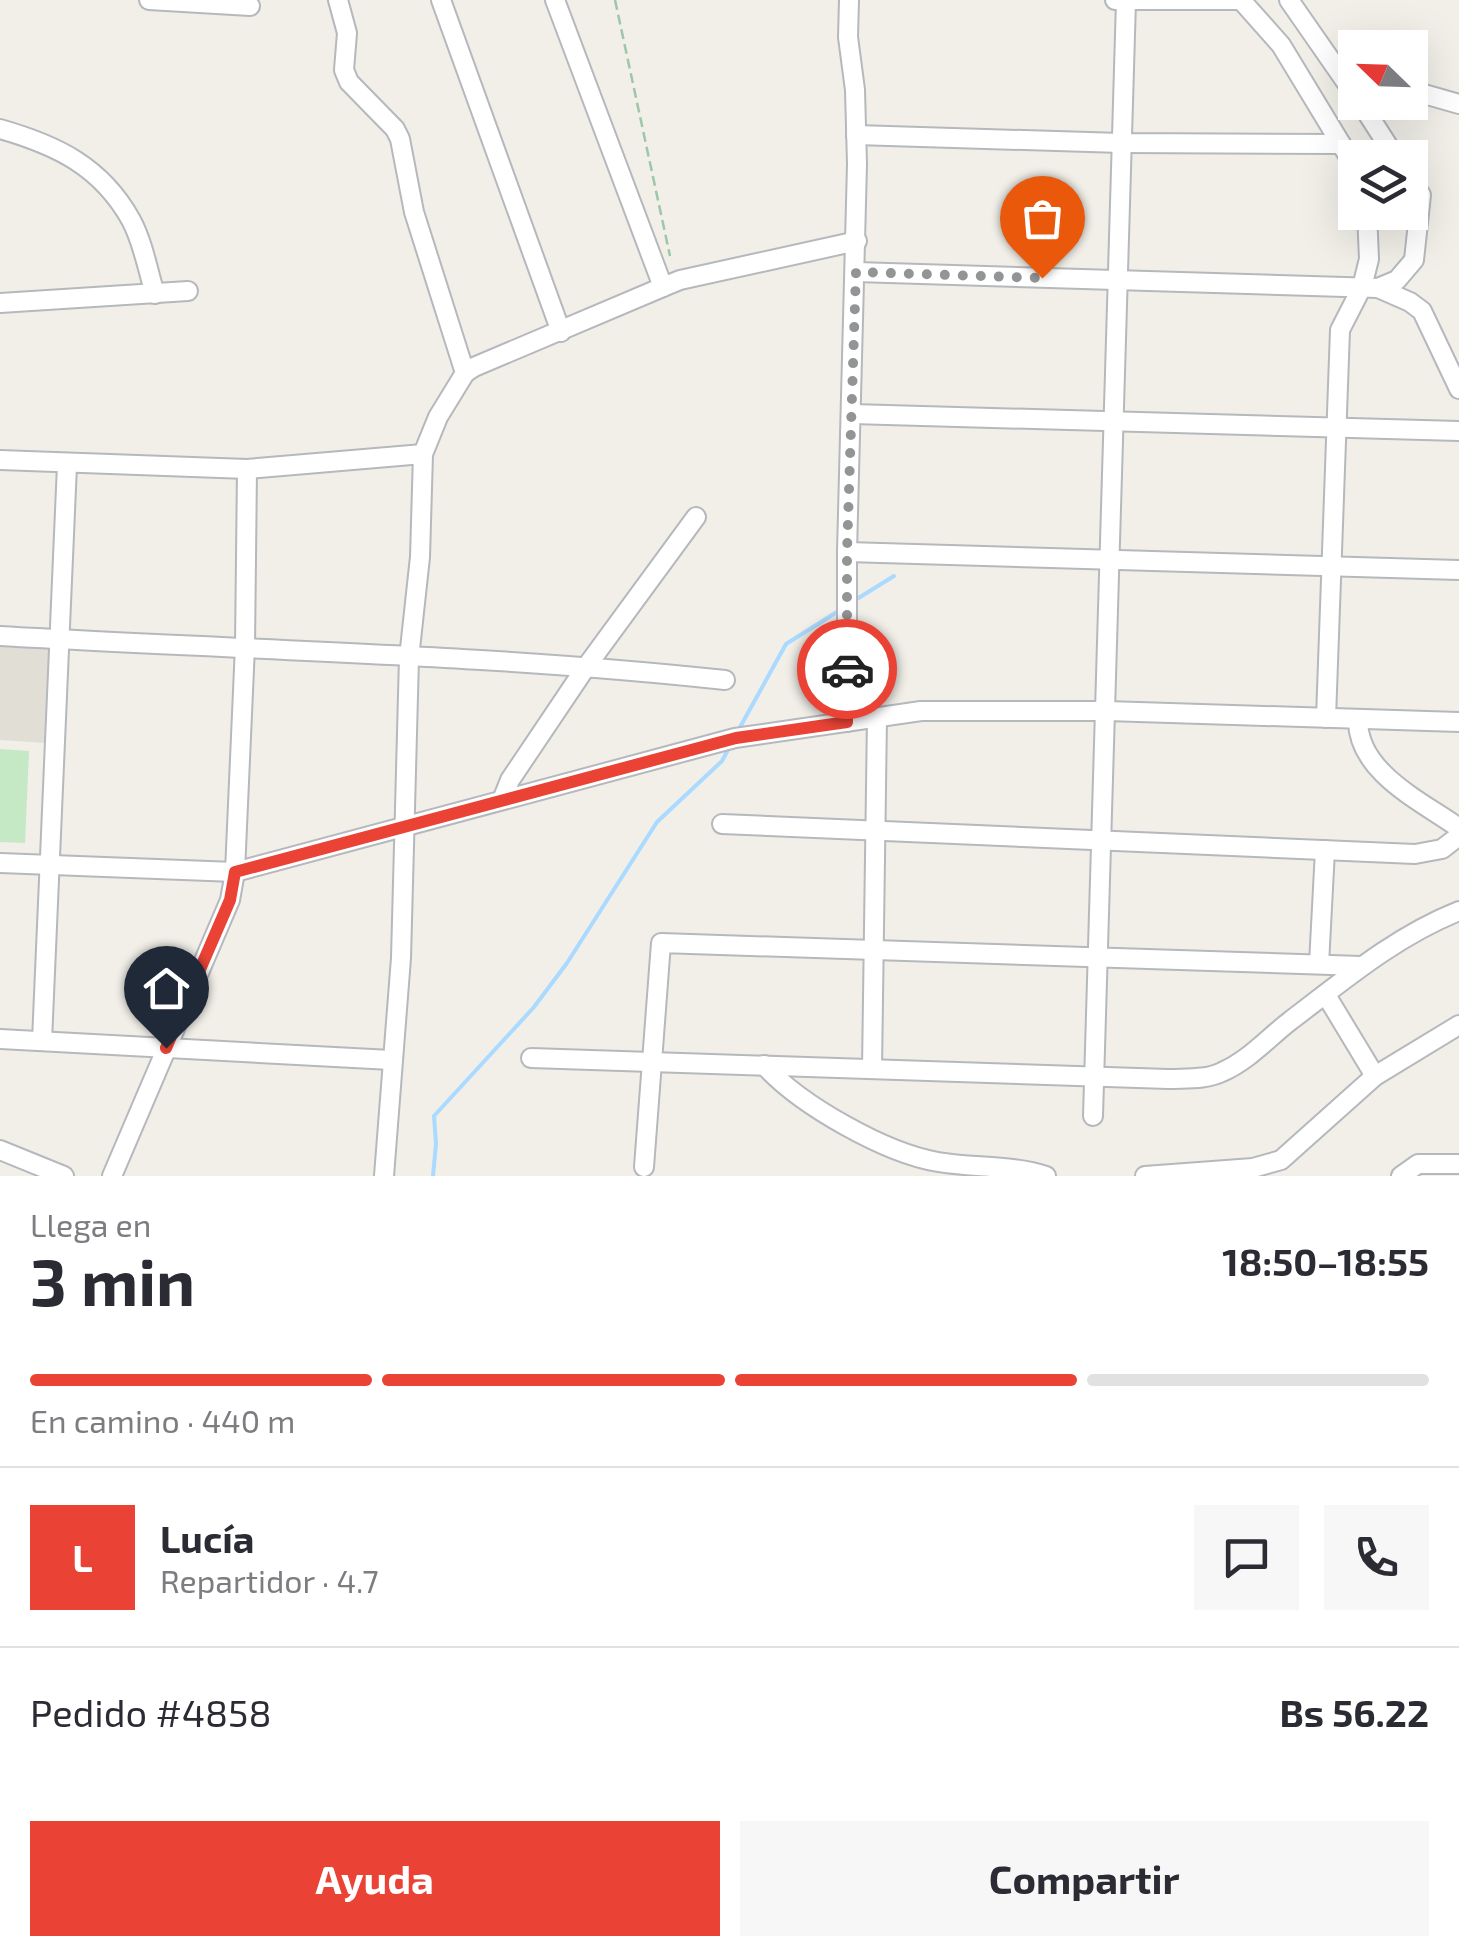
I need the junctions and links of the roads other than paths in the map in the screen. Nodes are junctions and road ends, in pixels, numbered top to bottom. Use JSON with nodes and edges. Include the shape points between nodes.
{"nodes":[{"id":1,"x":149,"y":0,"type":"edge"},
{"id":2,"x":338,"y":0,"type":"edge"},
{"id":3,"x":442,"y":0,"type":"edge"},
{"id":4,"x":554,"y":0,"type":"edge"},
{"id":5,"x":849,"y":0,"type":"edge"},
{"id":6,"x":1115,"y":0,"type":"edge"},
{"id":7,"x":1290,"y":0,"type":"edge"},
{"id":8,"x":1126,"y":1,"type":"edge"},
{"id":9,"x":202,"y":2,"type":"edge"},
{"id":10,"x":250,"y":6,"type":"dead end"},
{"id":11,"x":1338,"y":62,"type":"edge"},
{"id":12,"x":1428,"y":95,"type":"edge"},
{"id":13,"x":1459,"y":104,"type":"edge"},
{"id":14,"x":0,"y":129,"type":"edge"},
{"id":15,"x":856,"y":135,"type":"junction"},
{"id":16,"x":1339,"y":140,"type":"edge"},
{"id":17,"x":1122,"y":143,"type":"junction"},
{"id":18,"x":1338,"y":144,"type":"edge"},
{"id":19,"x":1368,"y":230,"type":"edge"},
{"id":20,"x":1417,"y":230,"type":"edge"},
{"id":21,"x":856,"y":240,"type":"junction"},
{"id":22,"x":856,"y":272,"type":"junction"},
{"id":23,"x":1117,"y":280,"type":"junction"},
{"id":24,"x":663,"y":287,"type":"junction"},
{"id":25,"x":1370,"y":288,"type":"junction"},
{"id":26,"x":188,"y":292,"type":"dead end"},
{"id":27,"x":155,"y":294,"type":"junction"},
{"id":28,"x":0,"y":303,"type":"edge"},
{"id":29,"x":561,"y":332,"type":"junction"},
{"id":30,"x":466,"y":374,"type":"junction"},
{"id":31,"x":1459,"y":389,"type":"edge"},
{"id":32,"x":852,"y":414,"type":"junction"},
{"id":33,"x":1113,"y":420,"type":"junction"},
{"id":34,"x":1338,"y":427,"type":"junction"},
{"id":35,"x":1459,"y":431,"type":"edge"},
{"id":36,"x":423,"y":454,"type":"junction"},
{"id":37,"x":0,"y":460,"type":"edge"},
{"id":38,"x":68,"y":465,"type":"junction"},
{"id":39,"x":247,"y":469,"type":"junction"},
{"id":40,"x":696,"y":518,"type":"dead end"},
{"id":41,"x":847,"y":552,"type":"junction"},
{"id":42,"x":1110,"y":560,"type":"junction"},
{"id":43,"x":1331,"y":566,"type":"junction"},
{"id":44,"x":1459,"y":570,"type":"edge"},
{"id":45,"x":0,"y":636,"type":"edge"},
{"id":46,"x":60,"y":640,"type":"junction"},
{"id":47,"x":245,"y":646,"type":"junction"},
{"id":48,"x":409,"y":658,"type":"junction"},
{"id":49,"x":586,"y":667,"type":"junction"},
{"id":50,"x":725,"y":680,"type":"dead end"},
{"id":51,"x":1107,"y":711,"type":"junction"},
{"id":52,"x":878,"y":717,"type":"junction"},
{"id":53,"x":1326,"y":718,"type":"junction"},
{"id":54,"x":1358,"y":719,"type":"junction"},
{"id":55,"x":847,"y":722,"type":"junction"},
{"id":56,"x":1459,"y":722,"type":"edge"},
{"id":57,"x":502,"y":800,"type":"junction"},
{"id":58,"x":722,"y":824,"type":"dead end"},
{"id":59,"x":404,"y":826,"type":"junction"},
{"id":60,"x":1459,"y":828,"type":"edge"},
{"id":61,"x":876,"y":831,"type":"junction"},
{"id":62,"x":1459,"y":836,"type":"edge"},
{"id":63,"x":1102,"y":840,"type":"junction"},
{"id":64,"x":1325,"y":850,"type":"junction"},
{"id":65,"x":0,"y":863,"type":"edge"},
{"id":66,"x":49,"y":866,"type":"junction"},
{"id":67,"x":235,"y":872,"type":"junction"},
{"id":68,"x":1459,"y":911,"type":"edge"},
{"id":69,"x":874,"y":950,"type":"junction"},
{"id":70,"x":1098,"y":957,"type":"junction"},
{"id":71,"x":1320,"y":964,"type":"junction"},
{"id":72,"x":1361,"y":966,"type":"junction"},
{"id":73,"x":1326,"y":994,"type":"junction"},
{"id":74,"x":1459,"y":1026,"type":"edge"},
{"id":75,"x":0,"y":1038,"type":"edge"},
{"id":76,"x":42,"y":1041,"type":"junction"},
{"id":77,"x":166,"y":1048,"type":"junction"},
{"id":78,"x":531,"y":1058,"type":"dead end"},
{"id":79,"x":391,"y":1060,"type":"junction"},
{"id":80,"x":651,"y":1061,"type":"junction"},
{"id":81,"x":764,"y":1065,"type":"junction"},
{"id":82,"x":872,"y":1069,"type":"junction"},
{"id":83,"x":1094,"y":1076,"type":"junction"},
{"id":84,"x":1375,"y":1076,"type":"junction"},
{"id":85,"x":1093,"y":1116,"type":"dead end"},
{"id":86,"x":0,"y":1150,"type":"edge"},
{"id":87,"x":1459,"y":1164,"type":"edge"},
{"id":88,"x":644,"y":1167,"type":"dead end"},
{"id":89,"x":1155,"y":1175,"type":"edge"},
{"id":90,"x":64,"y":1176,"type":"edge"},
{"id":91,"x":112,"y":1176,"type":"edge"},
{"id":92,"x":384,"y":1176,"type":"edge"},
{"id":93,"x":1046,"y":1176,"type":"edge"},
{"id":94,"x":1401,"y":1176,"type":"edge"}],
"edges":[{"from":1,"to":9,"type":"street"},
{"from":2,"to":30,"type":"street","via":[[347,32],[344,70],[400,139],[414,212]]},
{"from":3,"to":29,"type":"street"},
{"from":4,"to":24,"type":"street"},
{"from":5,"to":15,"type":"street"},
{"from":6,"to":8,"type":"street"},
{"from":7,"to":11,"type":"street"},
{"from":8,"to":16,"type":"street","via":[[1241,0],[1281,45]]},
{"from":8,"to":17,"type":"street"},
{"from":9,"to":10,"type":"street"},
{"from":12,"to":13,"type":"street"},
{"from":14,"to":27,"type":"street","via":[[75,158],[110,189],[132,222]]},
{"from":15,"to":17,"type":"street"},
{"from":15,"to":21,"type":"street"},
{"from":17,"to":18,"type":"street"},
{"from":17,"to":23,"type":"street"},
{"from":19,"to":25,"type":"street"},
{"from":20,"to":25,"type":"street","via":[[1414,260],[1397,280]]},
{"from":21,"to":22,"type":"street"},
{"from":21,"to":24,"type":"street"},
{"from":22,"to":23,"type":"street"},
{"from":22,"to":32,"type":"street"},
{"from":23,"to":25,"type":"street"},
{"from":23,"to":33,"type":"street"},
{"from":24,"to":29,"type":"street"},
{"from":25,"to":31,"type":"street","via":[[1422,311]]},
{"from":25,"to":34,"type":"street","via":[[1340,330]]},
{"from":26,"to":27,"type":"street"},
{"from":27,"to":28,"type":"street"},
{"from":29,"to":30,"type":"street"},
{"from":30,"to":36,"type":"street"},
{"from":32,"to":33,"type":"street"},
{"from":32,"to":41,"type":"street"},
{"from":33,"to":34,"type":"street"},
{"from":33,"to":42,"type":"street"},
{"from":34,"to":35,"type":"street"},
{"from":34,"to":43,"type":"street"},
{"from":36,"to":39,"type":"street"},
{"from":36,"to":48,"type":"street"},
{"from":37,"to":38,"type":"street"},
{"from":38,"to":39,"type":"street"},
{"from":38,"to":46,"type":"street"},
{"from":39,"to":47,"type":"street"},
{"from":40,"to":49,"type":"street"},
{"from":41,"to":42,"type":"street"},
{"from":41,"to":55,"type":"street"},
{"from":42,"to":43,"type":"street"},
{"from":42,"to":51,"type":"street"},
{"from":43,"to":44,"type":"street"},
{"from":43,"to":53,"type":"street"},
{"from":45,"to":46,"type":"street"},
{"from":46,"to":47,"type":"street"},
{"from":46,"to":66,"type":"street"},
{"from":47,"to":48,"type":"street"},
{"from":47,"to":67,"type":"street"},
{"from":48,"to":49,"type":"street"},
{"from":48,"to":59,"type":"street"},
{"from":49,"to":50,"type":"street"},
{"from":49,"to":57,"type":"street"},
{"from":51,"to":52,"type":"street","via":[[939,709]]},
{"from":51,"to":53,"type":"street"},
{"from":51,"to":63,"type":"street"},
{"from":52,"to":55,"type":"street"},
{"from":52,"to":61,"type":"street"},
{"from":53,"to":54,"type":"street"},
{"from":54,"to":56,"type":"street"},
{"from":54,"to":60,"type":"street","via":[[1358,738],[1385,775]]},
{"from":55,"to":57,"type":"street","via":[[736,738]]},
{"from":57,"to":59,"type":"street"},
{"from":58,"to":61,"type":"street"},
{"from":59,"to":67,"type":"street"},
{"from":59,"to":79,"type":"street"},
{"from":61,"to":63,"type":"street"},
{"from":61,"to":69,"type":"street"},
{"from":62,"to":64,"type":"street","via":[[1442,849],[1415,854]]},
{"from":63,"to":64,"type":"street"},
{"from":63,"to":70,"type":"street"},
{"from":64,"to":71,"type":"street"},
{"from":65,"to":66,"type":"street"},
{"from":66,"to":67,"type":"street"},
{"from":66,"to":76,"type":"street"},
{"from":67,"to":77,"type":"street","via":[[230,900]]},
{"from":68,"to":72,"type":"street","via":[[1421,926]]},
{"from":69,"to":70,"type":"street"},
{"from":69,"to":80,"type":"street","via":[[661,943]]},
{"from":69,"to":82,"type":"street"},
{"from":70,"to":71,"type":"street"},
{"from":70,"to":83,"type":"street"},
{"from":71,"to":72,"type":"street"},
{"from":72,"to":73,"type":"street"},
{"from":73,"to":83,"type":"street","via":[[1222,1072],[1168,1079]]},
{"from":73,"to":84,"type":"street"},
{"from":74,"to":84,"type":"street"},
{"from":75,"to":76,"type":"street"},
{"from":76,"to":77,"type":"street"},
{"from":77,"to":79,"type":"street"},
{"from":77,"to":91,"type":"street"},
{"from":78,"to":80,"type":"street"},
{"from":79,"to":92,"type":"street"},
{"from":80,"to":81,"type":"street"},
{"from":80,"to":88,"type":"street"},
{"from":81,"to":82,"type":"street"},
{"from":81,"to":93,"type":"street","via":[[784,1087],[879,1143],[910,1155]]},
{"from":82,"to":83,"type":"street"},
{"from":83,"to":85,"type":"street"},
{"from":84,"to":89,"type":"street","via":[[1282,1160]]},
{"from":86,"to":90,"type":"street"},
{"from":87,"to":94,"type":"street","via":[[1418,1164]]}]}
